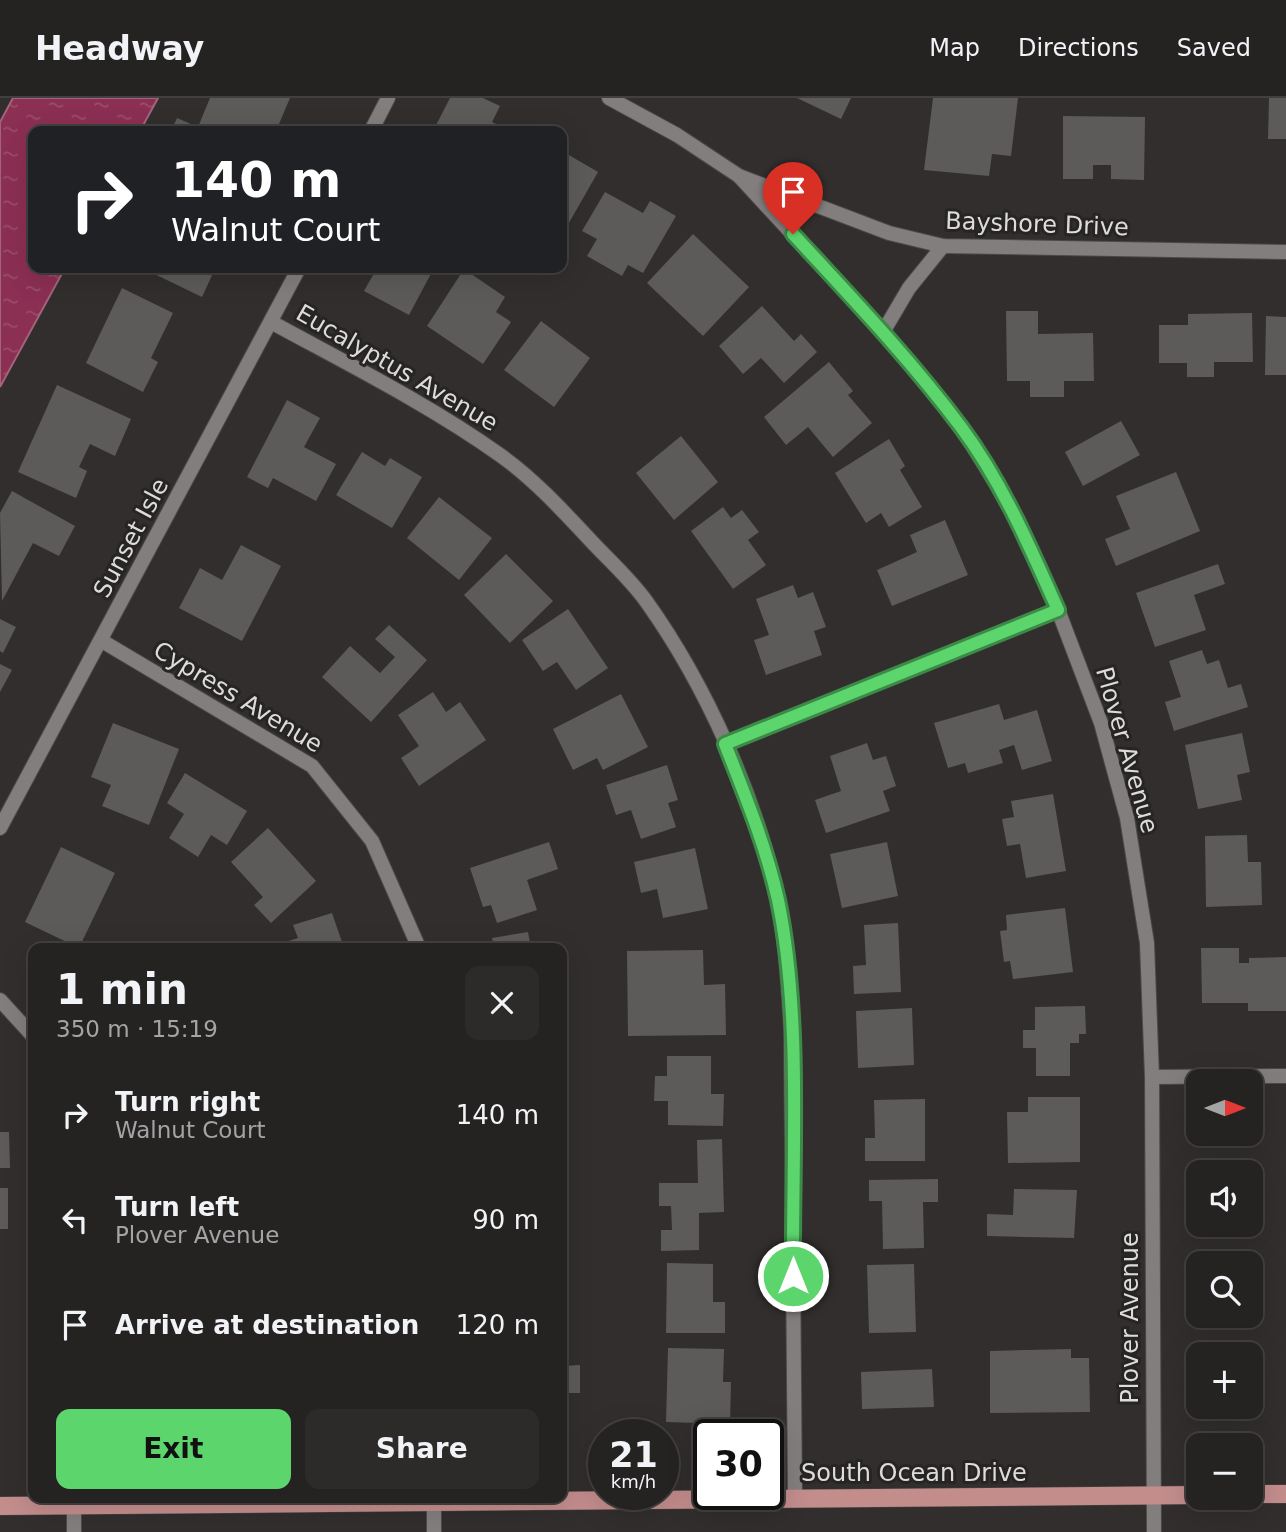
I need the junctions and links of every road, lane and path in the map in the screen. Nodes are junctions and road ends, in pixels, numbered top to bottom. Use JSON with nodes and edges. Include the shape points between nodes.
{"nodes":[{"id":1,"x":388,"y":98,"type":"edge"},
{"id":2,"x":609,"y":98,"type":"edge"},
{"id":3,"x":374,"y":126,"type":"edge"},
{"id":4,"x":739,"y":176,"type":"junction"},
{"id":5,"x":943,"y":246,"type":"junction"},
{"id":6,"x":1286,"y":252,"type":"edge"},
{"id":7,"x":296,"y":273,"type":"edge"},
{"id":8,"x":271,"y":322,"type":"junction"},
{"id":9,"x":883,"y":332,"type":"junction"},
{"id":10,"x":1058,"y":610,"type":"junction"},
{"id":11,"x":102,"y":641,"type":"junction"},
{"id":12,"x":725,"y":744,"type":"junction"},
{"id":13,"x":0,"y":828,"type":"edge"},
{"id":14,"x":417,"y":943,"type":"edge"},
{"id":15,"x":0,"y":1000,"type":"edge"},
{"id":16,"x":28,"y":1029,"type":"edge"},
{"id":17,"x":1286,"y":1076,"type":"edge"},
{"id":18,"x":1152,"y":1077,"type":"junction"},
{"id":19,"x":1263,"y":1494,"type":"edge"},
{"id":20,"x":1286,"y":1494,"type":"edge"},
{"id":21,"x":1186,"y":1495,"type":"edge"},
{"id":22,"x":1154,"y":1496,"type":"junction"},
{"id":23,"x":795,"y":1497,"type":"junction"},
{"id":24,"x":567,"y":1499,"type":"edge"},
{"id":25,"x":56,"y":1503,"type":"edge"},
{"id":26,"x":74,"y":1503,"type":"edge"},
{"id":27,"x":434,"y":1503,"type":"edge"},
{"id":28,"x":0,"y":1506,"type":"edge"},
{"id":29,"x":74,"y":1532,"type":"edge"},
{"id":30,"x":434,"y":1532,"type":"edge"},
{"id":31,"x":1154,"y":1532,"type":"edge"}],
"edges":[{"from":1,"to":3,"type":"street"},
{"from":2,"to":4,"type":"street","name":"Bayshore Drive"},
{"from":4,"to":5,"type":"street","name":"Bayshore Drive","via":[[889,233]]},
{"from":4,"to":9,"type":"street","name":"Plover Avenue"},
{"from":5,"to":6,"type":"street","name":"Bayshore Drive"},
{"from":5,"to":9,"type":"street","via":[[909,288]]},
{"from":7,"to":8,"type":"street","name":"Sunset Isle"},
{"from":8,"to":11,"type":"street","name":"Sunset Isle"},
{"from":8,"to":12,"type":"street","name":"Eucalyptus Avenue","via":[[444,418],[502,456],[562,509],[645,599],[684,662]]},
{"from":9,"to":10,"type":"street","name":"Plover Avenue","via":[[962,428],[1018,520]]},
{"from":10,"to":12,"type":"street"},
{"from":10,"to":18,"type":"street","name":"Plover Avenue","via":[[1101,723],[1127,818],[1147,943]]},
{"from":11,"to":13,"type":"street","name":"Sunset Isle"},
{"from":11,"to":14,"type":"street","name":"Cypress Avenue","via":[[312,766],[372,841]]},
{"from":12,"to":23,"type":"street","name":"Eucalyptus Avenue","via":[[759,830],[778,900],[787,968]]},
{"from":15,"to":16,"type":"street"},
{"from":17,"to":18,"type":"street"},
{"from":18,"to":22,"type":"street","name":"Plover Avenue"},
{"from":19,"to":20,"type":"main road"},
{"from":21,"to":22,"type":"main road","name":"South Ocean Drive"},
{"from":22,"to":23,"type":"main road","name":"South Ocean Drive"},
{"from":22,"to":31,"type":"street","name":"Plover Avenue"},
{"from":23,"to":24,"type":"main road","name":"South Ocean Drive"},
{"from":25,"to":28,"type":"main road","name":"South Ocean Drive"},
{"from":26,"to":29,"type":"street"},
{"from":27,"to":30,"type":"street"}]}
